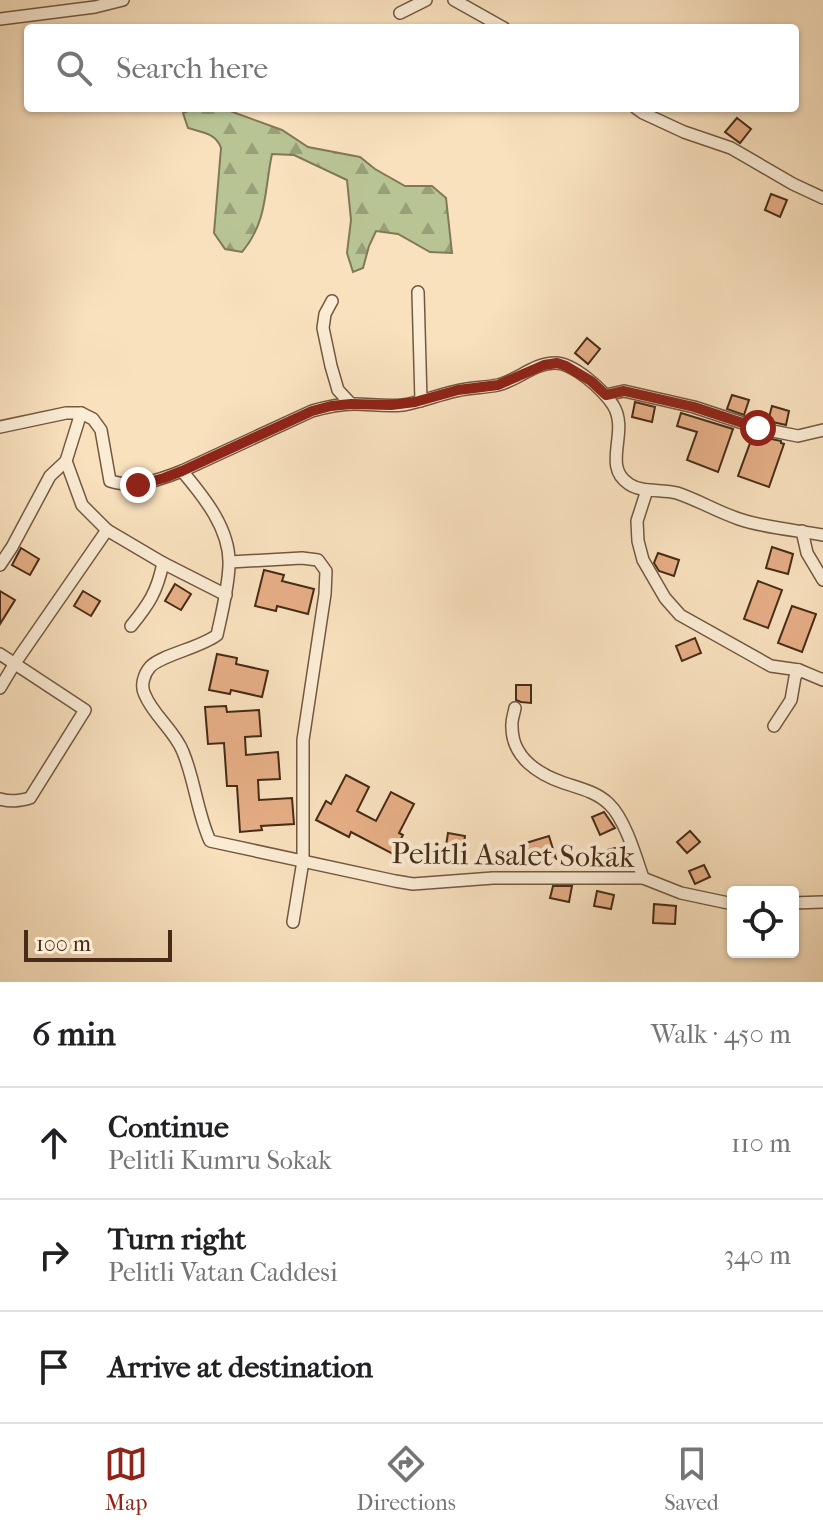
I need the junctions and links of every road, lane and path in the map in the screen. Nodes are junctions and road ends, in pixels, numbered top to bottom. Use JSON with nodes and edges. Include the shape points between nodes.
{"nodes":[{"id":1,"x":123,"y":0,"type":"edge"},
{"id":2,"x":426,"y":0,"type":"edge"},
{"id":3,"x":454,"y":0,"type":"edge"},
{"id":4,"x":400,"y":13,"type":"dead end"},
{"id":5,"x":0,"y":19,"type":"edge"},
{"id":6,"x":497,"y":24,"type":"edge"},
{"id":7,"x":642,"y":112,"type":"edge"},
{"id":8,"x":823,"y":198,"type":"edge"},
{"id":9,"x":418,"y":292,"type":"dead end"},
{"id":10,"x":332,"y":301,"type":"dead end"},
{"id":11,"x":606,"y":395,"type":"junction"},
{"id":12,"x":421,"y":401,"type":"junction"},
{"id":13,"x":351,"y":404,"type":"junction"},
{"id":14,"x":81,"y":413,"type":"junction"},
{"id":15,"x":0,"y":427,"type":"edge"},
{"id":16,"x":823,"y":430,"type":"edge"},
{"id":17,"x":66,"y":461,"type":"junction"},
{"id":18,"x":182,"y":471,"type":"junction"},
{"id":19,"x":647,"y":490,"type":"junction"},
{"id":20,"x":107,"y":530,"type":"junction"},
{"id":21,"x":802,"y":531,"type":"junction"},
{"id":22,"x":823,"y":535,"type":"edge"},
{"id":23,"x":230,"y":562,"type":"junction"},
{"id":24,"x":163,"y":563,"type":"junction"},
{"id":25,"x":0,"y":565,"type":"edge"},
{"id":26,"x":823,"y":580,"type":"edge"},
{"id":27,"x":226,"y":595,"type":"junction"},
{"id":28,"x":131,"y":626,"type":"dead end"},
{"id":29,"x":0,"y":654,"type":"edge"},
{"id":30,"x":15,"y":663,"type":"junction"},
{"id":31,"x":799,"y":670,"type":"junction"},
{"id":32,"x":823,"y":680,"type":"edge"},
{"id":33,"x":0,"y":688,"type":"edge"},
{"id":34,"x":515,"y":708,"type":"dead end"},
{"id":35,"x":774,"y":726,"type":"dead end"},
{"id":36,"x":0,"y":799,"type":"edge"},
{"id":37,"x":303,"y":861,"type":"junction"},
{"id":38,"x":643,"y":878,"type":"junction"},
{"id":39,"x":823,"y":902,"type":"edge"},
{"id":40,"x":727,"y":903,"type":"edge"},
{"id":41,"x":799,"y":903,"type":"edge"},
{"id":42,"x":293,"y":922,"type":"dead end"}],
"edges":[{"from":1,"to":5,"type":"street"},
{"from":2,"to":4,"type":"street"},
{"from":3,"to":6,"type":"street"},
{"from":7,"to":8,"type":"street","via":[[731,148]]},
{"from":9,"to":12,"type":"street"},
{"from":10,"to":13,"type":"street","via":[[323,328],[338,390]]},
{"from":11,"to":12,"type":"street","via":[[557,363],[498,385]]},
{"from":11,"to":16,"type":"street","via":[[624,391],[798,436]]},
{"from":11,"to":19,"type":"street","via":[[619,421],[615,464],[628,484]]},
{"from":12,"to":13,"type":"street"},
{"from":13,"to":18,"type":"street","via":[[312,411]]},
{"from":14,"to":15,"type":"street"},
{"from":14,"to":17,"type":"street"},
{"from":14,"to":18,"type":"street","via":[[101,430],[110,481],[138,485]]},
{"from":17,"to":20,"type":"street","via":[[82,505]]},
{"from":17,"to":25,"type":"street","via":[[50,476]]},
{"from":18,"to":23,"type":"street","name":"Pelitli Asalet Sokak","via":[[218,520]]},
{"from":19,"to":21,"type":"street","via":[[675,493],[742,520]]},
{"from":19,"to":31,"type":"street","via":[[637,521],[638,541],[665,598],[680,615],[771,666]]},
{"from":20,"to":24,"type":"street"},
{"from":20,"to":30,"type":"street"},
{"from":21,"to":22,"type":"street"},
{"from":21,"to":26,"type":"street","via":[[807,553]]},
{"from":23,"to":27,"type":"street","name":"Pelitli Asalet Sokak"},
{"from":23,"to":37,"type":"street","via":[[302,558],[318,560],[326,571],[303,740]]},
{"from":24,"to":27,"type":"street"},
{"from":24,"to":28,"type":"street","via":[[158,586]]},
{"from":27,"to":37,"type":"street","name":"Pelitli Asalet Sokak","via":[[217,635],[152,664],[144,676],[144,695],[183,751],[210,841]]},
{"from":29,"to":30,"type":"street"},
{"from":30,"to":33,"type":"street"},
{"from":30,"to":36,"type":"street","via":[[85,710],[30,798]]},
{"from":31,"to":32,"type":"street"},
{"from":31,"to":35,"type":"street","via":[[791,700]]},
{"from":34,"to":38,"type":"street","via":[[511,728],[528,764],[611,805]]},
{"from":37,"to":38,"type":"street","name":"Pelitli Asalet Sokak","via":[[413,884]]},
{"from":37,"to":42,"type":"street"},
{"from":38,"to":40,"type":"street","name":"Pelitli Asalet Sokak"},
{"from":39,"to":41,"type":"street"}]}
